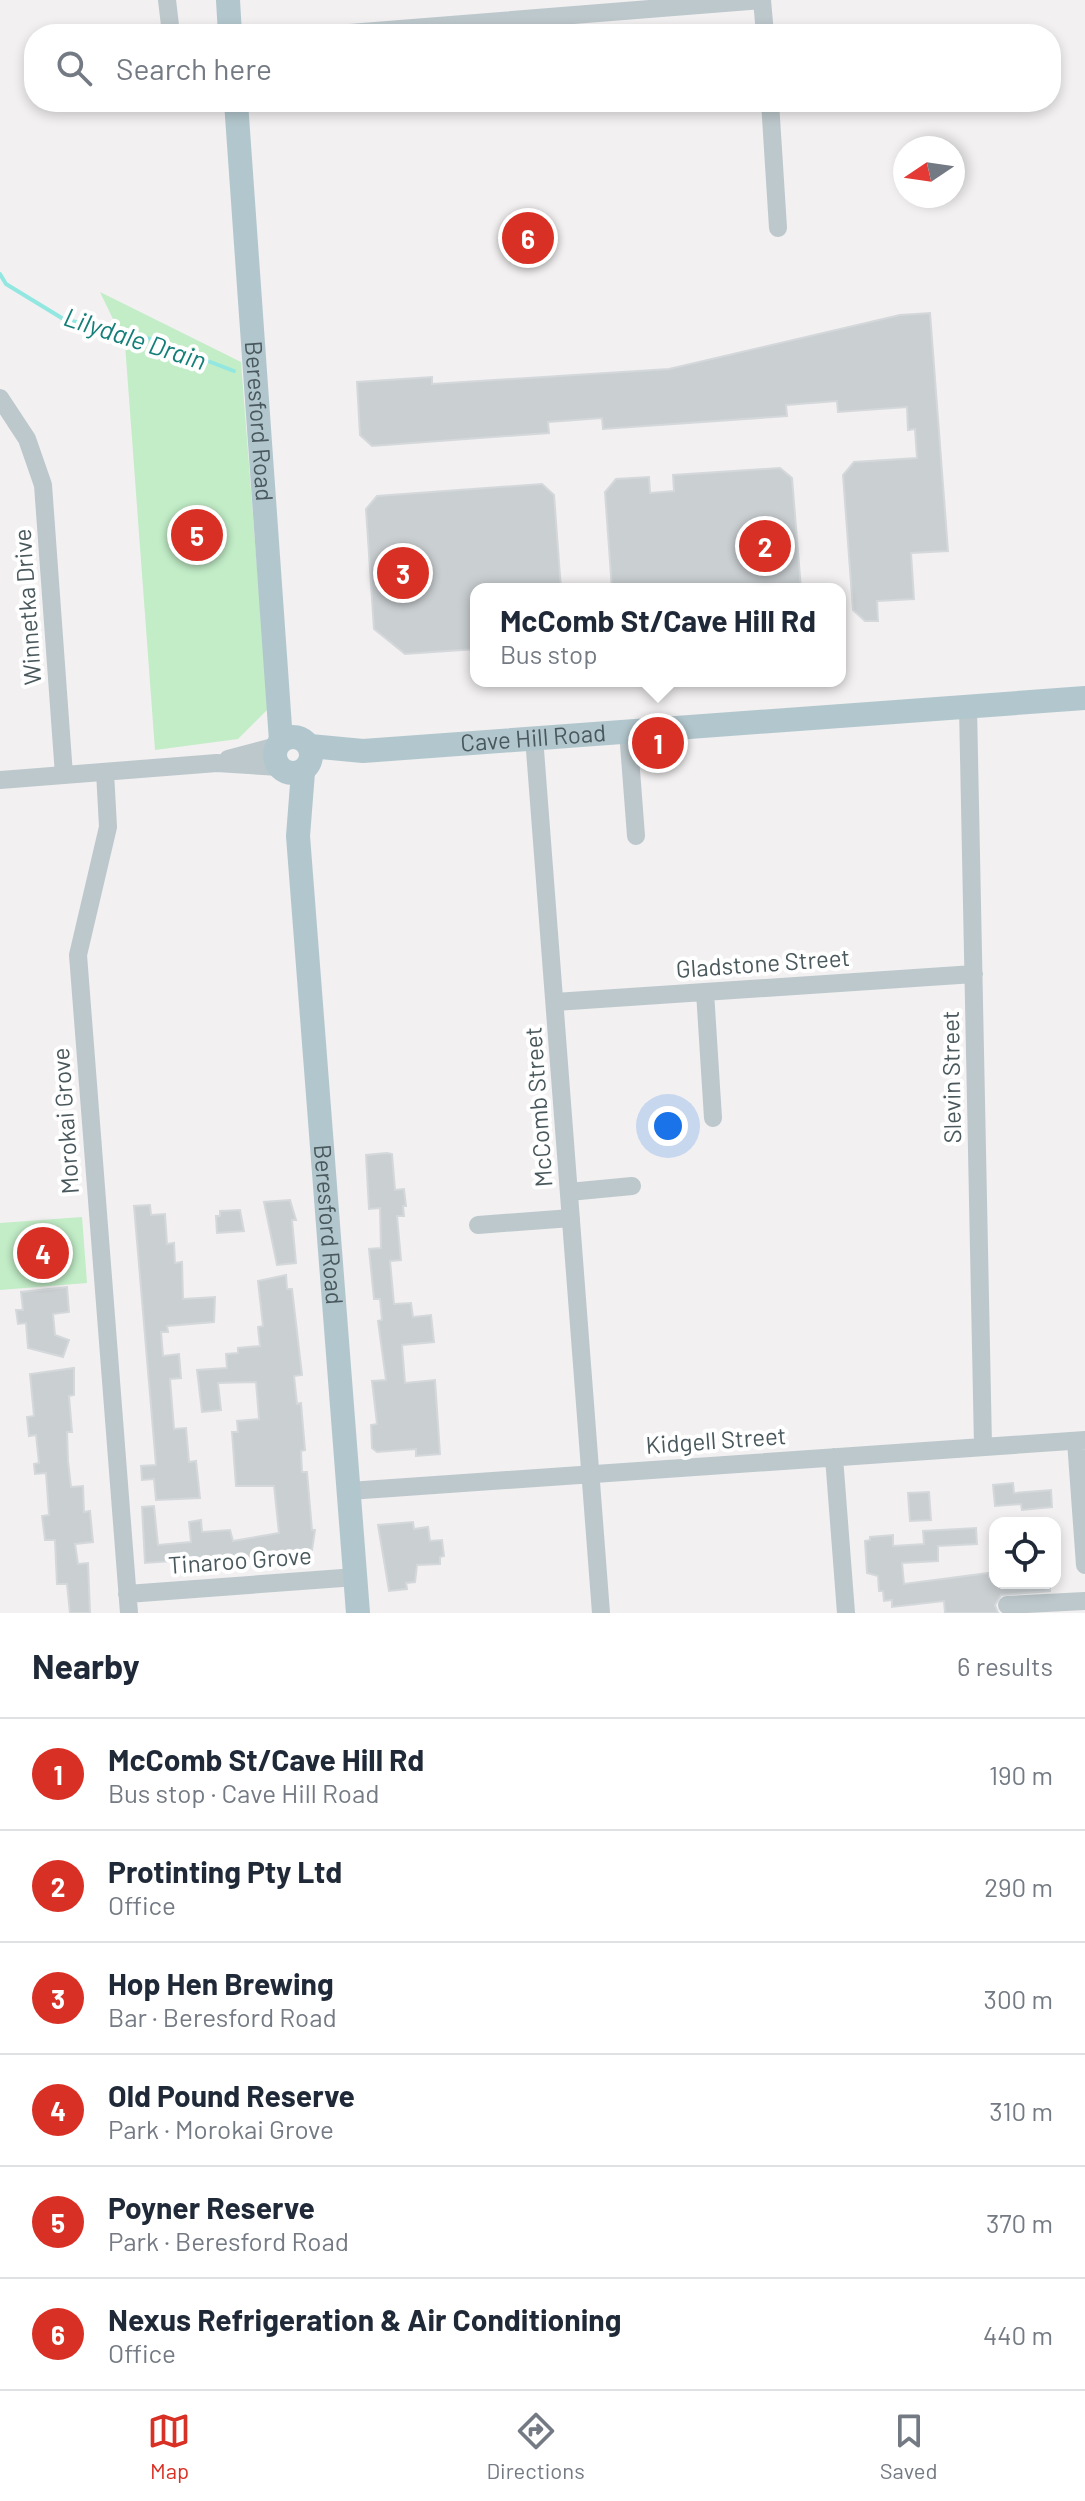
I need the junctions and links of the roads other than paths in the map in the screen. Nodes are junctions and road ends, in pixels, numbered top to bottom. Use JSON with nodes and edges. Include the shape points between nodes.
{"nodes":[{"id":1,"x":167,"y":0,"type":"edge"},
{"id":2,"x":228,"y":0,"type":"edge"},
{"id":3,"x":241,"y":0,"type":"edge"},
{"id":4,"x":170,"y":24,"type":"edge"},
{"id":5,"x":229,"y":24,"type":"edge"},
{"id":6,"x":243,"y":24,"type":"edge"},
{"id":7,"x":462,"y":24,"type":"edge"},
{"id":8,"x":764,"y":24,"type":"edge"},
{"id":9,"x":237,"y":112,"type":"edge"},
{"id":10,"x":250,"y":112,"type":"edge"},
{"id":11,"x":771,"y":112,"type":"edge"},
{"id":12,"x":778,"y":228,"type":"dead end"},
{"id":13,"x":0,"y":398,"type":"edge"},
{"id":14,"x":1085,"y":698,"type":"edge"},
{"id":15,"x":968,"y":707,"type":"junction"},
{"id":16,"x":628,"y":731,"type":"junction"},
{"id":17,"x":534,"y":737,"type":"junction"},
{"id":18,"x":293,"y":756,"type":"junction"},
{"id":19,"x":105,"y":772,"type":"junction"},
{"id":20,"x":64,"y":775,"type":"junction"},
{"id":21,"x":0,"y":780,"type":"edge"},
{"id":22,"x":636,"y":836,"type":"dead end"},
{"id":23,"x":974,"y":974,"type":"junction"},
{"id":24,"x":705,"y":992,"type":"junction"},
{"id":25,"x":555,"y":1002,"type":"junction"},
{"id":26,"x":713,"y":1118,"type":"dead end"},
{"id":27,"x":632,"y":1186,"type":"dead end"},
{"id":28,"x":569,"y":1192,"type":"junction"},
{"id":29,"x":571,"y":1218,"type":"junction"},
{"id":30,"x":478,"y":1225,"type":"dead end"},
{"id":31,"x":1080,"y":1441,"type":"edge"},
{"id":32,"x":983,"y":1446,"type":"junction"},
{"id":33,"x":834,"y":1457,"type":"junction"},
{"id":34,"x":590,"y":1473,"type":"junction"},
{"id":35,"x":349,"y":1491,"type":"junction"},
{"id":36,"x":1085,"y":1565,"type":"edge"},
{"id":37,"x":356,"y":1577,"type":"junction"},
{"id":38,"x":127,"y":1594,"type":"junction"},
{"id":39,"x":1085,"y":1601,"type":"edge"},
{"id":40,"x":1007,"y":1605,"type":"dead end"},
{"id":41,"x":129,"y":1613,"type":"edge"},
{"id":42,"x":358,"y":1613,"type":"edge"},
{"id":43,"x":601,"y":1613,"type":"edge"},
{"id":44,"x":846,"y":1613,"type":"edge"}],
"edges":[{"from":1,"to":4,"type":"street"},
{"from":2,"to":5,"type":"main road"},
{"from":3,"to":6,"type":"main road"},
{"from":7,"to":8,"type":"street","via":[[762,0]]},
{"from":9,"to":18,"type":"main road","name":"Beresford Road"},
{"from":10,"to":18,"type":"main road","name":"Beresford Road","via":[[295,704]]},
{"from":11,"to":12,"type":"street"},
{"from":13,"to":20,"type":"street","name":"Winnetka Drive","via":[[27,439],[43,485]]},
{"from":14,"to":15,"type":"main road","name":"Cave Hill Road"},
{"from":15,"to":16,"type":"main road","name":"Cave Hill Road"},
{"from":15,"to":23,"type":"street","name":"Slevin Street"},
{"from":16,"to":17,"type":"main road","name":"Cave Hill Road"},
{"from":16,"to":22,"type":"street"},
{"from":17,"to":18,"type":"main road","name":"Cave Hill Road"},
{"from":17,"to":25,"type":"street","name":"McComb Street"},
{"from":18,"to":19,"type":"street","name":"Cave Hill Road"},
{"from":18,"to":35,"type":"main road","name":"Beresford Road"},
{"from":19,"to":20,"type":"street","name":"Cave Hill Road"},
{"from":19,"to":38,"type":"street","name":"Morokai Grove","via":[[108,827],[78,955]]},
{"from":20,"to":21,"type":"street","name":"Cave Hill Road"},
{"from":23,"to":24,"type":"street","name":"Gladstone Street"},
{"from":23,"to":32,"type":"street","name":"Slevin Street"},
{"from":24,"to":25,"type":"street","name":"Gladstone Street"},
{"from":24,"to":26,"type":"street"},
{"from":25,"to":28,"type":"street","name":"McComb Street"},
{"from":27,"to":28,"type":"street"},
{"from":28,"to":29,"type":"street","name":"McComb Street"},
{"from":29,"to":30,"type":"street"},
{"from":29,"to":34,"type":"street","name":"McComb Street"},
{"from":31,"to":32,"type":"street","name":"Kidgell Street"},
{"from":31,"to":36,"type":"street"},
{"from":32,"to":33,"type":"street","name":"Kidgell Street"},
{"from":33,"to":34,"type":"street","name":"Kidgell Street"},
{"from":33,"to":44,"type":"street"},
{"from":34,"to":35,"type":"street","name":"Kidgell Street"},
{"from":34,"to":43,"type":"street","name":"McComb Street"},
{"from":35,"to":37,"type":"main road","name":"Beresford Road"},
{"from":37,"to":38,"type":"street","name":"Tinaroo Grove"},
{"from":37,"to":42,"type":"main road","name":"Beresford Road"},
{"from":38,"to":41,"type":"street","name":"Morokai Grove"},
{"from":39,"to":40,"type":"street"}]}
